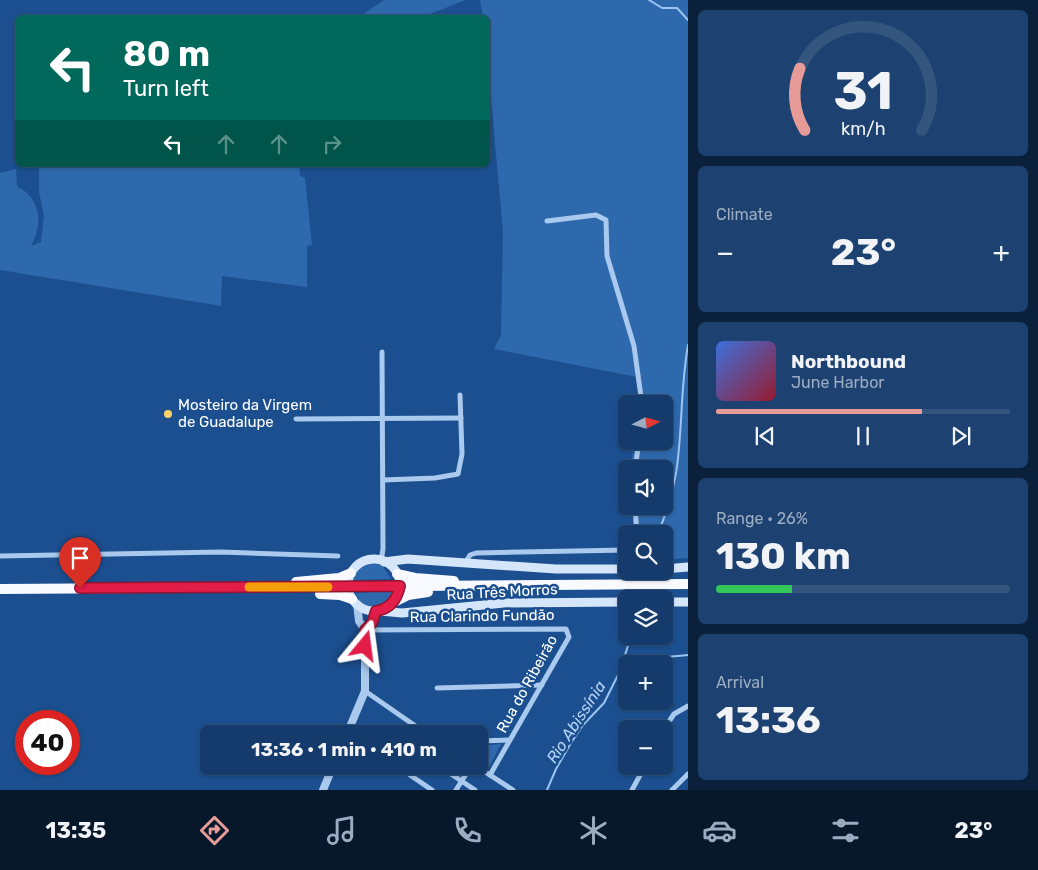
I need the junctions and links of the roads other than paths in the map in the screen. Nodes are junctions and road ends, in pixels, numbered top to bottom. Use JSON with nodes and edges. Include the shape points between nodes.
{"nodes":[{"id":1,"x":547,"y":222,"type":"dead end"},
{"id":2,"x":382,"y":352,"type":"dead end"},
{"id":3,"x":460,"y":395,"type":"dead end"},
{"id":4,"x":641,"y":395,"type":"edge"},
{"id":5,"x":461,"y":418,"type":"junction"},
{"id":6,"x":296,"y":419,"type":"dead end"},
{"id":7,"x":382,"y":419,"type":"junction"},
{"id":8,"x":383,"y":480,"type":"junction"},
{"id":9,"x":618,"y":550,"type":"edge"},
{"id":10,"x":0,"y":556,"type":"edge"},
{"id":11,"x":338,"y":556,"type":"dead end"},
{"id":12,"x":382,"y":561,"type":"junction"},
{"id":13,"x":465,"y":564,"type":"junction"},
{"id":14,"x":688,"y":567,"type":"edge"},
{"id":15,"x":673,"y":568,"type":"edge"},
{"id":16,"x":618,"y":569,"type":"edge"},
{"id":17,"x":351,"y":573,"type":"junction"},
{"id":18,"x":397,"y":574,"type":"junction"},
{"id":19,"x":688,"y":584,"type":"edge"},
{"id":20,"x":400,"y":586,"type":"junction"},
{"id":21,"x":477,"y":586,"type":"junction"},
{"id":22,"x":257,"y":587,"type":"junction"},
{"id":23,"x":276,"y":587,"type":"junction"},
{"id":24,"x":348,"y":587,"type":"junction"},
{"id":25,"x":445,"y":587,"type":"junction"},
{"id":26,"x":0,"y":588,"type":"edge"},
{"id":27,"x":355,"y":602,"type":"junction"},
{"id":28,"x":394,"y":602,"type":"junction"},
{"id":29,"x":618,"y":602,"type":"edge"},
{"id":30,"x":673,"y":602,"type":"edge"},
{"id":31,"x":688,"y":602,"type":"edge"},
{"id":32,"x":378,"y":611,"type":"junction"},
{"id":33,"x":374,"y":627,"type":"junction"},
{"id":34,"x":365,"y":630,"type":"junction"},
{"id":35,"x":568,"y":631,"type":"joint"},
{"id":36,"x":542,"y":685,"type":"junction"},
{"id":37,"x":437,"y":688,"type":"dead end"},
{"id":38,"x":365,"y":691,"type":"junction"},
{"id":39,"x":688,"y":706,"type":"edge"},
{"id":40,"x":670,"y":720,"type":"edge"},
{"id":41,"x":351,"y":725,"type":"edge"},
{"id":42,"x":414,"y":725,"type":"edge"},
{"id":43,"x":510,"y":740,"type":"junction"},
{"id":44,"x":488,"y":741,"type":"edge"},
{"id":45,"x":688,"y":774,"type":"edge"},
{"id":46,"x":329,"y":775,"type":"edge"},
{"id":47,"x":410,"y":775,"type":"dead end"},
{"id":48,"x":453,"y":775,"type":"edge"},
{"id":49,"x":465,"y":775,"type":"edge"},
{"id":50,"x":490,"y":775,"type":"joint"},
{"id":51,"x":640,"y":775,"type":"edge"},
{"id":52,"x":461,"y":780,"type":"junction"},
{"id":53,"x":323,"y":790,"type":"edge"},
{"id":54,"x":432,"y":790,"type":"edge"},
{"id":55,"x":456,"y":790,"type":"edge"},
{"id":56,"x":475,"y":790,"type":"edge"},
{"id":57,"x":513,"y":790,"type":"edge"},
{"id":58,"x":632,"y":790,"type":"edge"},
{"id":59,"x":672,"y":790,"type":"edge"}],
"edges":[{"from":1,"to":4,"type":"street","via":[[596,215],[606,220],[607,256],[634,346]]},
{"from":2,"to":7,"type":"street"},
{"from":3,"to":5,"type":"street"},
{"from":5,"to":7,"type":"street"},
{"from":5,"to":8,"type":"street","via":[[462,454],[458,474]]},
{"from":6,"to":7,"type":"street"},
{"from":7,"to":8,"type":"street"},
{"from":8,"to":12,"type":"street"},
{"from":9,"to":13,"type":"street","via":[[476,553],[470,555]]},
{"from":10,"to":11,"type":"street","via":[[221,552]]},
{"from":12,"to":13,"type":"main road","name":"Rua Três Morros","via":[[408,559]]},
{"from":12,"to":17,"type":"main road","name":"Rua Três Morros","via":[[366,561]]},
{"from":12,"to":18,"type":"main road"},
{"from":13,"to":16,"type":"main road","name":"Rua Três Morros"},
{"from":14,"to":15,"type":"main road"},
{"from":17,"to":23,"type":"highway","via":[[338,578]]},
{"from":17,"to":24,"type":"main road"},
{"from":18,"to":20,"type":"main road"},
{"from":18,"to":21,"type":"highway"},
{"from":19,"to":21,"type":"highway"},
{"from":20,"to":24,"type":"highway"},
{"from":20,"to":25,"type":"highway"},
{"from":20,"to":28,"type":"main road"},
{"from":21,"to":25,"type":"highway"},
{"from":22,"to":23,"type":"highway"},
{"from":22,"to":26,"type":"highway"},
{"from":22,"to":27,"type":"highway","via":[[275,592],[340,594]]},
{"from":23,"to":24,"type":"highway"},
{"from":24,"to":27,"type":"main road"},
{"from":25,"to":28,"type":"highway","via":[[408,595]]},
{"from":27,"to":32,"type":"main road","name":"Rua Três Morros","via":[[364,609]]},
{"from":27,"to":34,"type":"street","via":[[359,621]]},
{"from":28,"to":32,"type":"main road"},
{"from":29,"to":32,"type":"main road","name":"Rua Três Morros","via":[[504,603],[402,613]]},
{"from":30,"to":31,"type":"main road"},
{"from":32,"to":33,"type":"street"},
{"from":33,"to":34,"type":"street"},
{"from":33,"to":35,"type":"street","name":"Rua Clarindo Fundão","via":[[563,627]]},
{"from":34,"to":38,"type":"street"},
{"from":35,"to":36,"type":"street","name":"Rua do Ribeirão","via":[[568,637]]},
{"from":36,"to":37,"type":"street"},
{"from":36,"to":43,"type":"street","name":"Rua do Ribeirão"},
{"from":38,"to":41,"type":"street"},
{"from":38,"to":42,"type":"street"},
{"from":39,"to":40,"type":"street"},
{"from":43,"to":44,"type":"street"},
{"from":43,"to":50,"type":"street","name":"Rua do Ribeirão"},
{"from":45,"to":59,"type":"street"},
{"from":46,"to":53,"type":"street"},
{"from":47,"to":54,"type":"street"},
{"from":48,"to":52,"type":"street"},
{"from":49,"to":52,"type":"street"},
{"from":50,"to":57,"type":"street"},
{"from":51,"to":58,"type":"street"},
{"from":52,"to":55,"type":"street"},
{"from":52,"to":56,"type":"street"}]}
